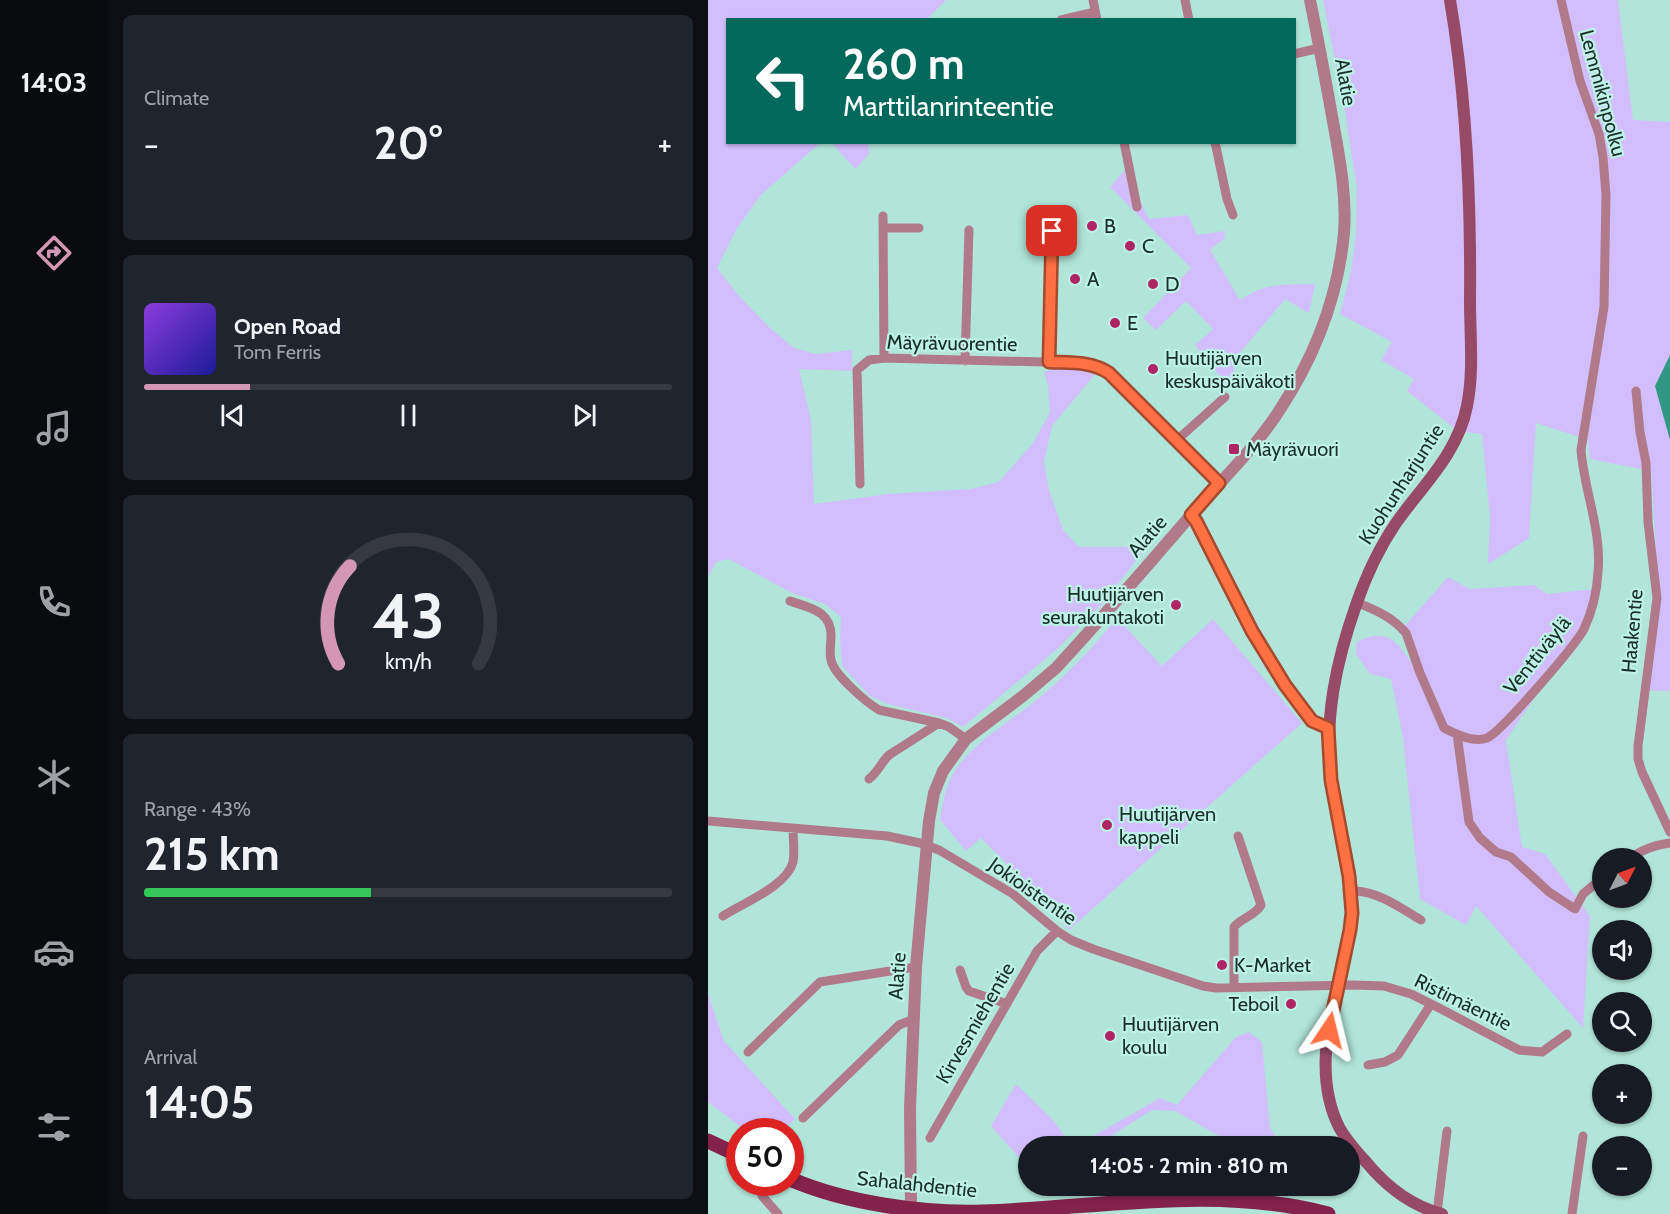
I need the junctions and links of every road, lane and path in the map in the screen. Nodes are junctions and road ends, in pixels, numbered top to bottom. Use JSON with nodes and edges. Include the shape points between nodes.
{"nodes":[{"id":1,"x":1093,"y":0,"type":"edge"},
{"id":2,"x":1185,"y":0,"type":"edge"},
{"id":3,"x":1310,"y":0,"type":"edge"},
{"id":4,"x":1450,"y":0,"type":"edge"},
{"id":5,"x":1561,"y":0,"type":"edge"},
{"id":6,"x":1096,"y":16,"type":"edge"},
{"id":7,"x":1078,"y":18,"type":"edge"},
{"id":8,"x":1189,"y":18,"type":"edge"},
{"id":9,"x":1320,"y":48,"type":"junction"},
{"id":10,"x":1296,"y":54,"type":"edge"},
{"id":11,"x":1124,"y":144,"type":"edge"},
{"id":12,"x":1215,"y":144,"type":"edge"},
{"id":13,"x":1137,"y":207,"type":"dead end"},
{"id":14,"x":1233,"y":215,"type":"dead end"},
{"id":15,"x":883,"y":216,"type":"dead end"},
{"id":16,"x":883,"y":228,"type":"junction"},
{"id":17,"x":919,"y":228,"type":"dead end"},
{"id":18,"x":969,"y":230,"type":"dead end"},
{"id":19,"x":1052,"y":231,"type":"dead end"},
{"id":20,"x":1604,"y":307,"type":"joint"},
{"id":21,"x":884,"y":358,"type":"junction"},
{"id":22,"x":965,"y":361,"type":"junction"},
{"id":23,"x":1049,"y":362,"type":"junction"},
{"id":24,"x":1636,"y":391,"type":"dead end"},
{"id":25,"x":1225,"y":397,"type":"dead end"},
{"id":26,"x":1177,"y":440,"type":"junction"},
{"id":27,"x":1219,"y":483,"type":"junction"},
{"id":28,"x":860,"y":484,"type":"dead end"},
{"id":29,"x":1191,"y":515,"type":"junction"},
{"id":30,"x":790,"y":602,"type":"dead end"},
{"id":31,"x":1356,"y":602,"type":"junction"},
{"id":32,"x":939,"y":723,"type":"junction"},
{"id":33,"x":1328,"y":728,"type":"junction"},
{"id":34,"x":1457,"y":734,"type":"junction"},
{"id":35,"x":966,"y":739,"type":"junction"},
{"id":36,"x":869,"y":778,"type":"dead end"},
{"id":37,"x":708,"y":821,"type":"edge"},
{"id":38,"x":793,"y":829,"type":"junction"},
{"id":39,"x":1670,"y":832,"type":"edge"},
{"id":40,"x":1238,"y":836,"type":"dead end"},
{"id":41,"x":1670,"y":843,"type":"edge"},
{"id":42,"x":928,"y":846,"type":"junction"},
{"id":43,"x":1648,"y":848,"type":"edge"},
{"id":44,"x":1592,"y":886,"type":"edge"},
{"id":45,"x":1352,"y":891,"type":"junction"},
{"id":46,"x":723,"y":916,"type":"dead end"},
{"id":47,"x":1421,"y":920,"type":"dead end"},
{"id":48,"x":1057,"y":931,"type":"junction"},
{"id":49,"x":916,"y":967,"type":"junction"},
{"id":50,"x":960,"y":970,"type":"dead end"},
{"id":51,"x":1337,"y":985,"type":"junction"},
{"id":52,"x":1234,"y":987,"type":"junction"},
{"id":53,"x":1007,"y":1004,"type":"junction"},
{"id":54,"x":1431,"y":1004,"type":"junction"},
{"id":55,"x":914,"y":1019,"type":"junction"},
{"id":56,"x":1567,"y":1034,"type":"dead end"},
{"id":57,"x":748,"y":1052,"type":"dead end"},
{"id":58,"x":1368,"y":1065,"type":"dead end"},
{"id":59,"x":803,"y":1118,"type":"dead end"},
{"id":60,"x":1446,"y":1131,"type":"dead end"},
{"id":61,"x":1582,"y":1136,"type":"dead end"},
{"id":62,"x":930,"y":1138,"type":"dead end"},
{"id":63,"x":708,"y":1141,"type":"edge"},
{"id":64,"x":726,"y":1149,"type":"edge"},
{"id":65,"x":804,"y":1184,"type":"edge"},
{"id":66,"x":762,"y":1196,"type":"edge"},
{"id":67,"x":910,"y":1211,"type":"edge"},
{"id":68,"x":1440,"y":1213,"type":"edge"},
{"id":69,"x":778,"y":1214,"type":"edge"},
{"id":70,"x":1328,"y":1214,"type":"edge"},
{"id":71,"x":1572,"y":1214,"type":"edge"}],
"edges":[{"from":1,"to":6,"type":"street"},
{"from":2,"to":8,"type":"street"},
{"from":3,"to":9,"type":"street","name":"Alatie"},
{"from":4,"to":31,"type":"main road","name":"Kuohunharjuntie","via":[[1467,147],[1471,366],[1467,404],[1451,450],[1381,547]]},
{"from":5,"to":20,"type":"street","name":"Lemmikinpolku","via":[[1580,81],[1604,157]]},
{"from":6,"to":7,"type":"street"},
{"from":9,"to":10,"type":"street"},
{"from":9,"to":27,"type":"street","name":"Alatie","via":[[1344,204],[1344,232],[1334,294],[1304,369],[1284,403]]},
{"from":11,"to":13,"type":"street"},
{"from":12,"to":14,"type":"street"},
{"from":15,"to":16,"type":"street"},
{"from":16,"to":17,"type":"street"},
{"from":16,"to":21,"type":"street"},
{"from":18,"to":22,"type":"street"},
{"from":19,"to":23,"type":"street"},
{"from":20,"to":34,"type":"street","name":"Venttiväylä","via":[[1581,450],[1599,570],[1589,617],[1572,646],[1503,726],[1476,740]]},
{"from":21,"to":22,"type":"street","name":"Mäyrävuorentie"},
{"from":21,"to":28,"type":"street","name":"Mäyrävuorentie","via":[[869,360],[857,370]]},
{"from":22,"to":23,"type":"street","name":"Mäyrävuorentie"},
{"from":23,"to":26,"type":"street","name":"Mäyrävuorentie","via":[[1099,366]]},
{"from":24,"to":39,"type":"street","name":"Haakentie","via":[[1657,598],[1638,759]]},
{"from":25,"to":26,"type":"street"},
{"from":26,"to":27,"type":"street","name":"Mäyrävuorentie"},
{"from":27,"to":29,"type":"street","name":"Alatie"},
{"from":29,"to":33,"type":"street","via":[[1285,685],[1312,721]]},
{"from":29,"to":35,"type":"street","name":"Alatie","via":[[1056,668]]},
{"from":30,"to":32,"type":"street","via":[[818,610],[827,618],[832,628],[831,660],[837,673],[871,705]]},
{"from":31,"to":33,"type":"main road","name":"Kuohunharjuntie","via":[[1334,685]]},
{"from":31,"to":34,"type":"street","via":[[1389,616],[1406,633],[1444,728]]},
{"from":32,"to":35,"type":"street"},
{"from":32,"to":36,"type":"street","via":[[889,755]]},
{"from":33,"to":45,"type":"main road","name":"Kuohunharjuntie","via":[[1331,780]]},
{"from":34,"to":44,"type":"street","via":[[1469,822],[1480,838],[1496,852],[1511,857],[1549,892],[1575,909]]},
{"from":35,"to":42,"type":"street","name":"Alatie","via":[[943,771],[934,794]]},
{"from":37,"to":38,"type":"street","name":"Jokioistentie"},
{"from":38,"to":42,"type":"street","name":"Jokioistentie","via":[[887,836]]},
{"from":38,"to":46,"type":"street","via":[[793,863],[786,875]]},
{"from":40,"to":52,"type":"street","via":[[1261,905],[1234,927]]},
{"from":41,"to":43,"type":"street"},
{"from":42,"to":48,"type":"street","name":"Jokioistentie","via":[[1013,894]]},
{"from":42,"to":49,"type":"street","name":"Alatie"},
{"from":45,"to":47,"type":"street","via":[[1391,903]]},
{"from":45,"to":51,"type":"main road","name":"Kuohunharjuntie","via":[[1350,930]]},
{"from":48,"to":52,"type":"street","name":"Jokioistentie","via":[[1093,949],[1181,979],[1216,988]]},
{"from":48,"to":53,"type":"street","name":"Kirvesmiehentie","via":[[1037,951]]},
{"from":49,"to":55,"type":"street","name":"Alatie"},
{"from":49,"to":57,"type":"street","via":[[820,982]]},
{"from":50,"to":53,"type":"street","via":[[969,991]]},
{"from":51,"to":52,"type":"street","name":"Jokioistentie"},
{"from":51,"to":54,"type":"street","name":"Ristimäentie","via":[[1384,986]]},
{"from":51,"to":68,"type":"main road","name":"Kuohunharjuntie","via":[[1325,1069],[1329,1097],[1340,1127],[1367,1164],[1395,1191]]},
{"from":53,"to":62,"type":"street","name":"Kirvesmiehentie"},
{"from":54,"to":56,"type":"street","name":"Ristimäentie","via":[[1519,1050],[1542,1052]]},
{"from":54,"to":58,"type":"street","via":[[1398,1055]]},
{"from":55,"to":59,"type":"street","via":[[899,1025]]},
{"from":55,"to":67,"type":"street","name":"Alatie"},
{"from":60,"to":68,"type":"street"},
{"from":61,"to":71,"type":"street"},
{"from":63,"to":64,"type":"main road"},
{"from":65,"to":67,"type":"main road","name":"Sahalahdentie","via":[[855,1200]]},
{"from":66,"to":69,"type":"street"},
{"from":67,"to":70,"type":"main road","name":"Sahalahdentie","via":[[981,1213],[1186,1199],[1279,1204]]}]}
